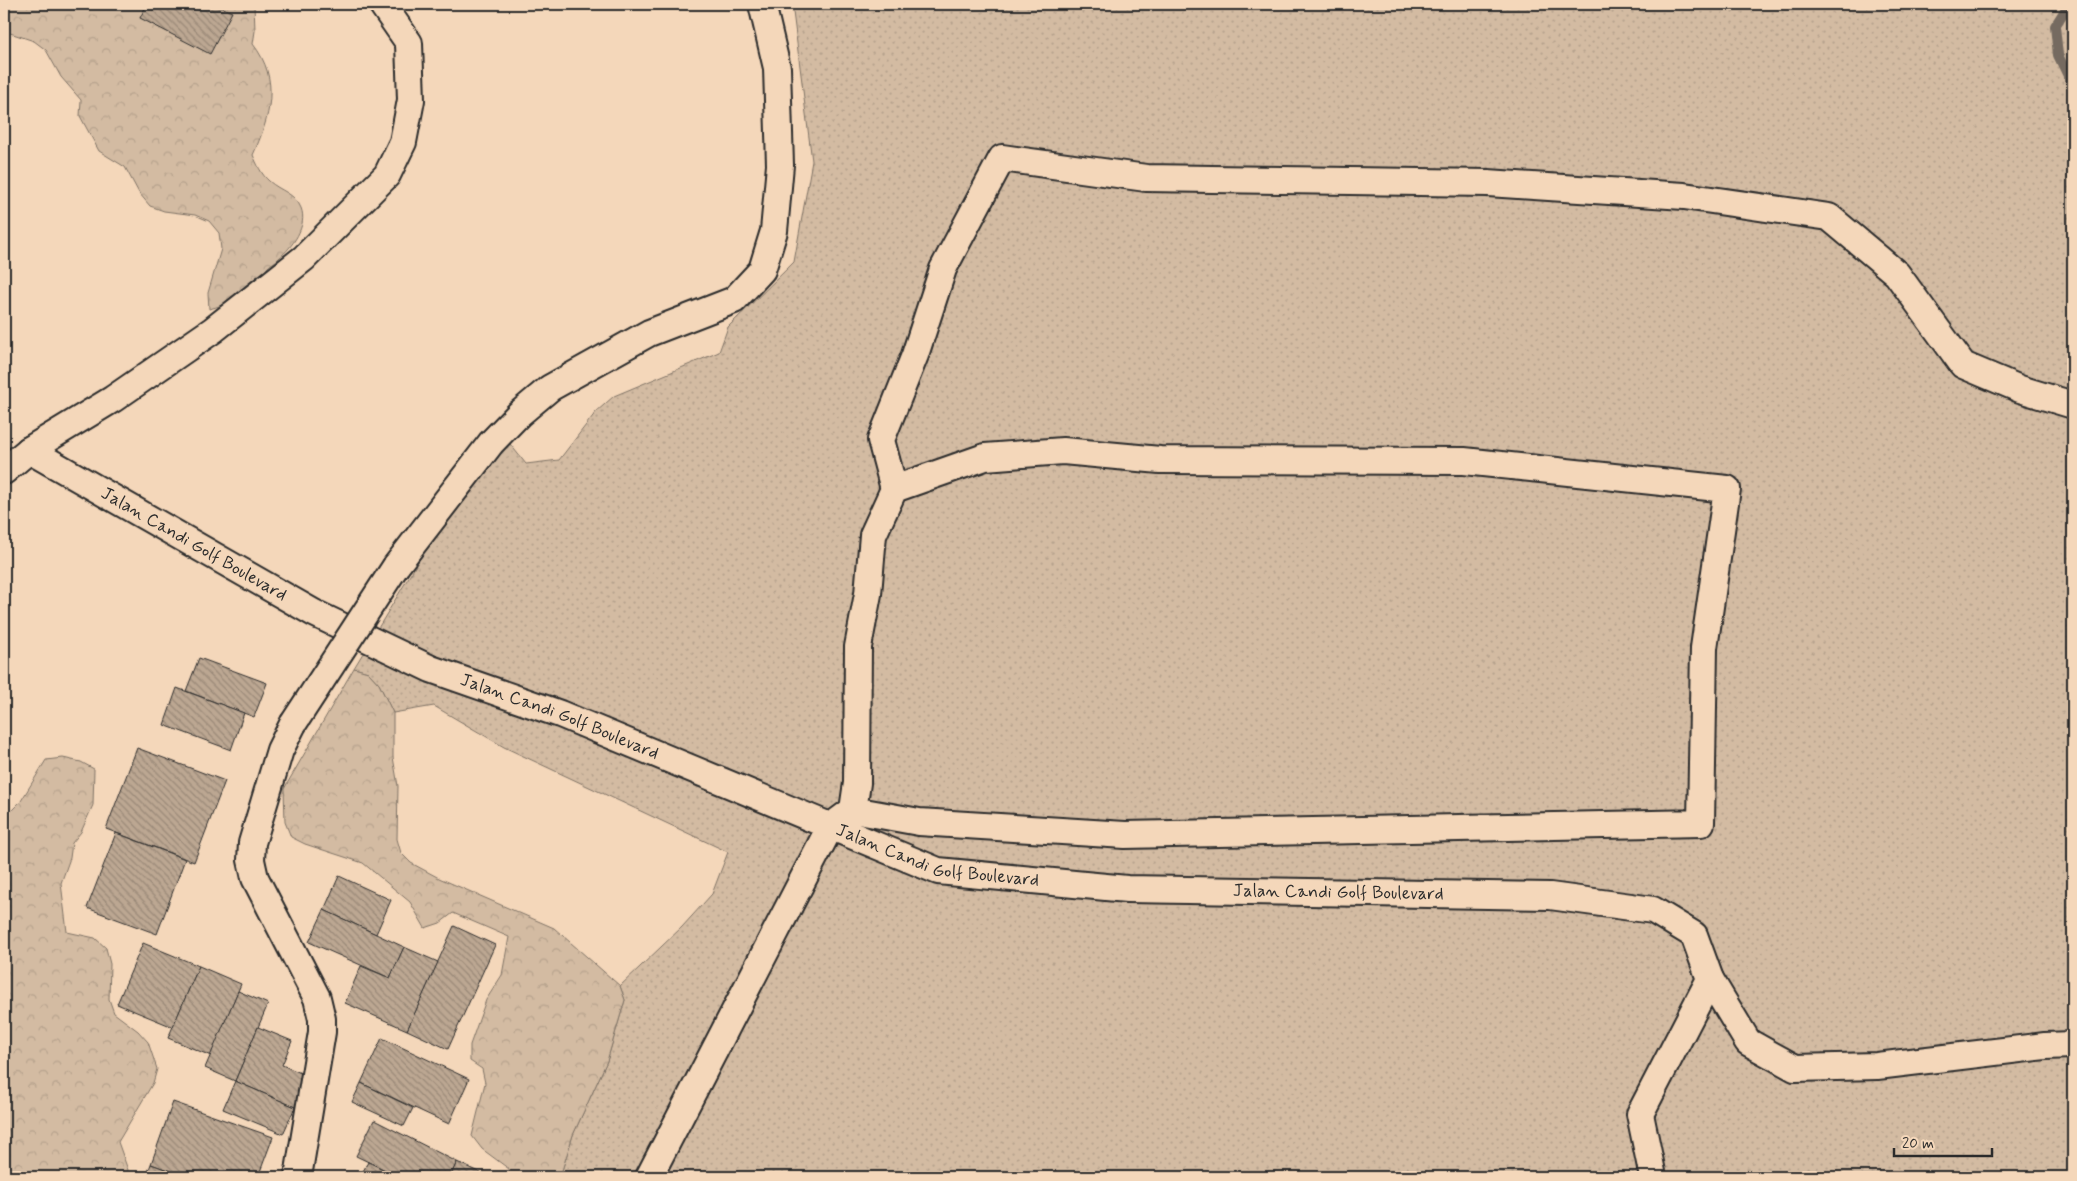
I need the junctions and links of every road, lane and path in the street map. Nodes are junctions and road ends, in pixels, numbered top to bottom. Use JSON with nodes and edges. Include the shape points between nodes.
{"nodes":[{"id":1,"x":382,"y":4,"type":"edge"},
{"id":2,"x":762,"y":4,"type":"edge"},
{"id":3,"x":2073,"y":405,"type":"edge"},
{"id":4,"x":29,"y":450,"type":"junction"},
{"id":5,"x":4,"y":471,"type":"edge"},
{"id":6,"x":894,"y":489,"type":"junction"},
{"id":7,"x":853,"y":810,"type":"junction"},
{"id":8,"x":830,"y":827,"type":"junction"},
{"id":9,"x":1710,"y":979,"type":"junction"},
{"id":10,"x":2073,"y":1045,"type":"edge"},
{"id":11,"x":298,"y":1177,"type":"edge"},
{"id":12,"x":649,"y":1177,"type":"edge"},
{"id":13,"x":1653,"y":1177,"type":"edge"}],
"edges":[{"from":1,"to":4,"type":"street","via":[[409,43],[411,100],[403,142],[387,175],[304,258],[213,330],[113,399]]},
{"from":2,"to":11,"type":"street","bridge":true,"via":[[777,68],[780,165],[774,231],[762,270],[734,300],[650,333],[550,388],[519,414],[491,443],[396,566],[293,724],[280,750],[252,842],[251,860],[254,878],[317,998],[322,1018],[320,1054]]},
{"from":3,"to":6,"type":"street","via":[[1963,365],[1897,274],[1829,217],[1684,196],[1488,182],[1146,178],[1002,158],[943,269],[915,355],[881,440]]},
{"from":4,"to":5,"type":"street"},
{"from":4,"to":8,"type":"street","name":"Jalan Candi Golf Boulevard","via":[[314,613],[431,669],[560,714]]},
{"from":6,"to":7,"type":"street","via":[[874,535],[858,647],[857,783]]},
{"from":6,"to":7,"type":"street","via":[[985,456],[1063,451],[1160,460],[1464,461],[1726,489],[1704,648],[1701,823],[1125,835],[918,822]]},
{"from":7,"to":8,"type":"street"},
{"from":8,"to":9,"type":"street","name":"Jalan Candi Golf Boulevard","via":[[938,871],[1127,889],[1550,896],[1653,910],[1694,935]]},
{"from":8,"to":12,"type":"street"},
{"from":9,"to":10,"type":"street","name":"Jalan Candi Golf Boulevard","via":[[1748,1042],[1795,1068],[1877,1066]]},
{"from":9,"to":13,"type":"street","via":[[1640,1114]]}]}
